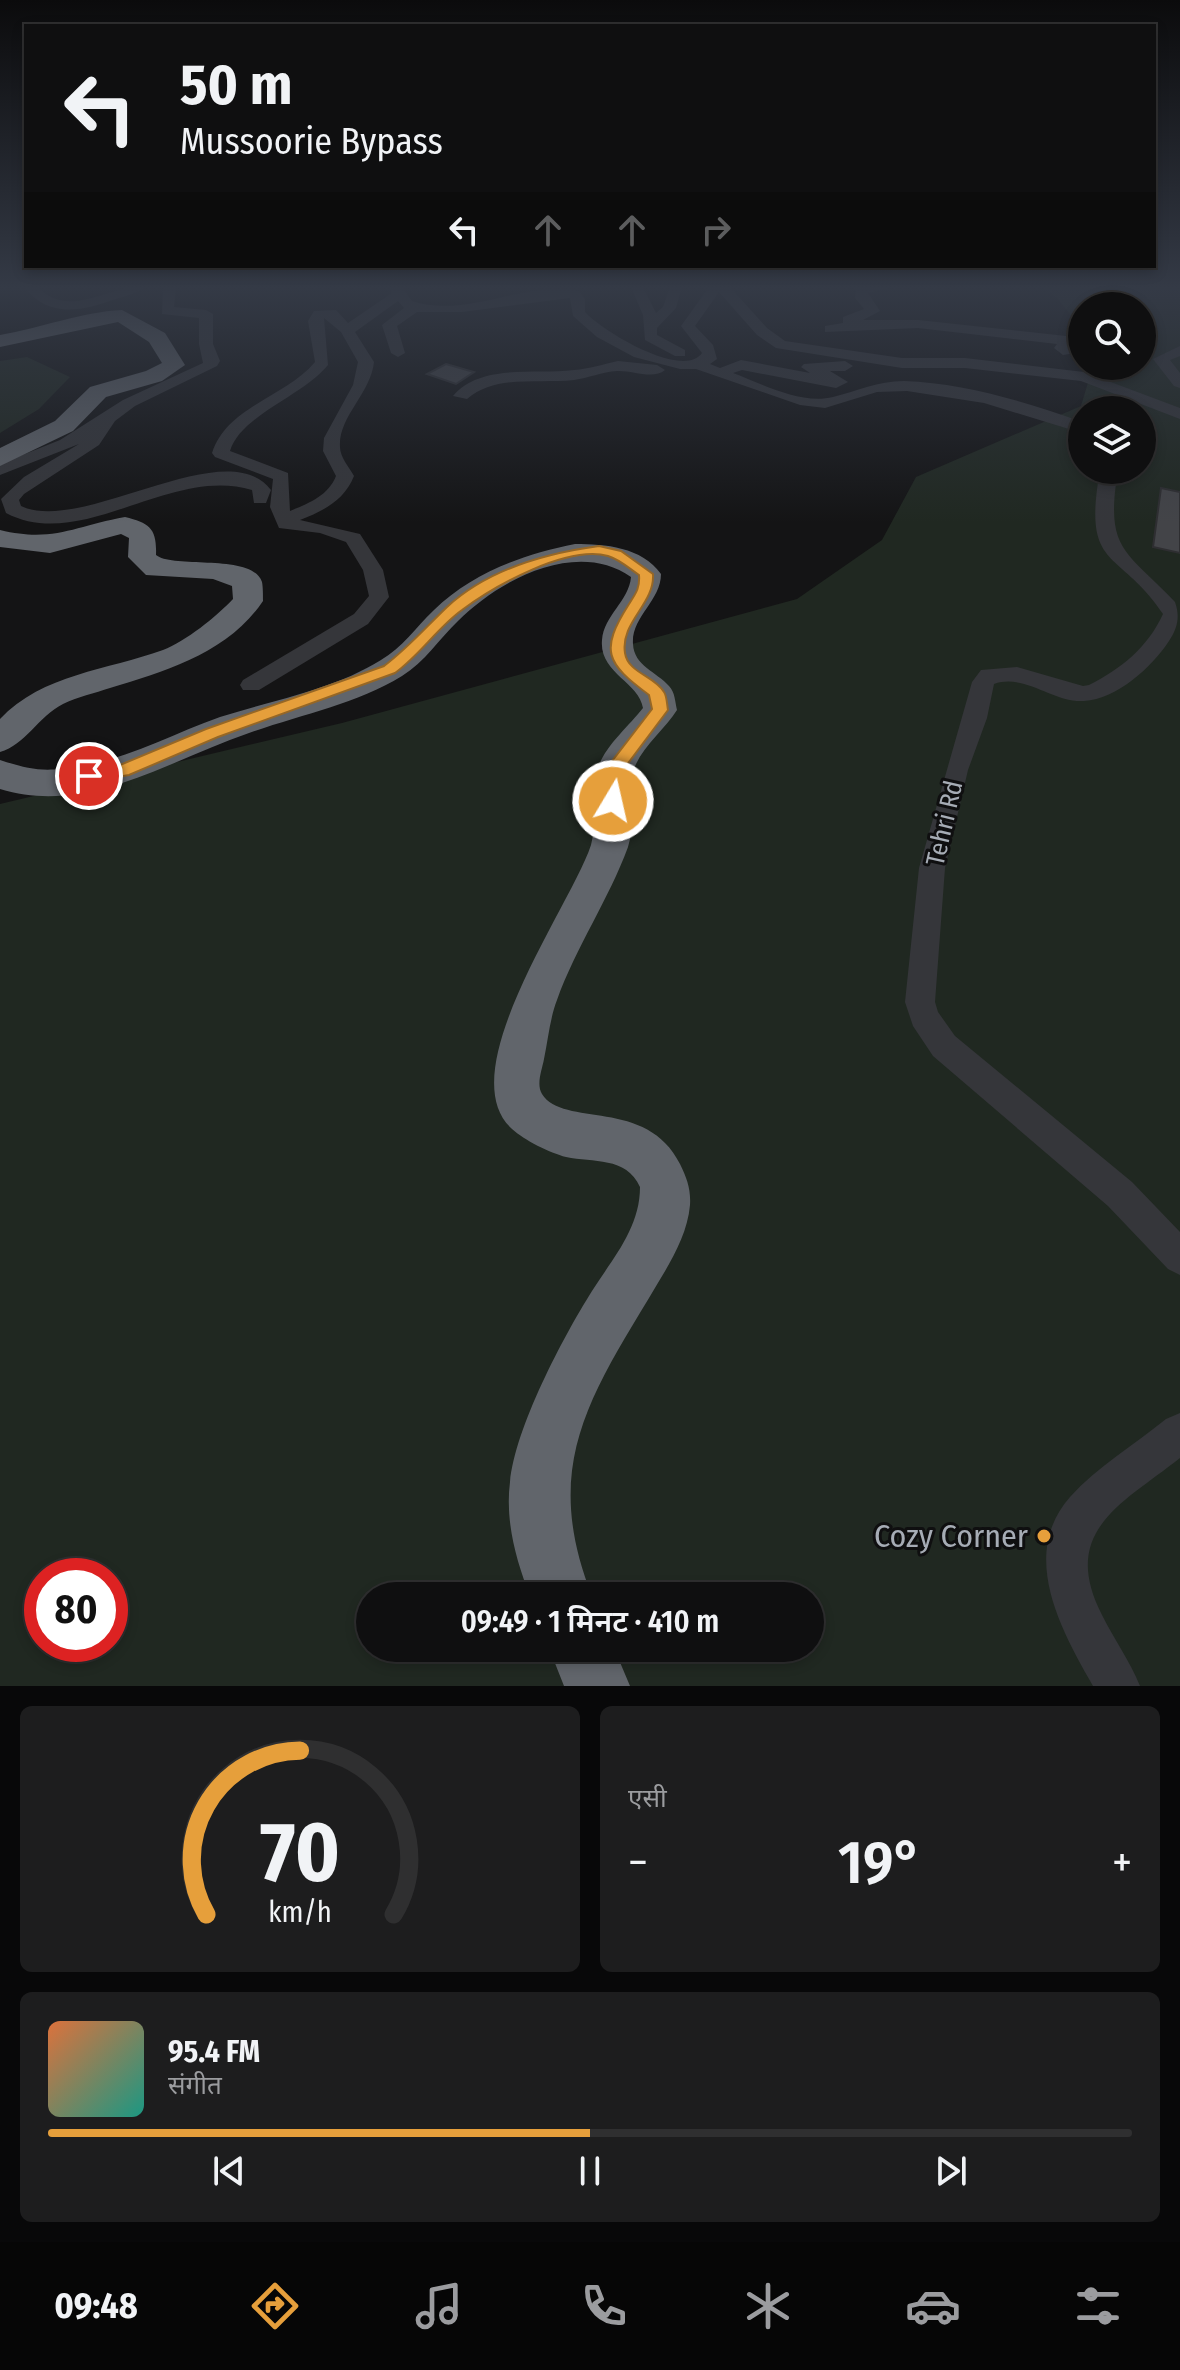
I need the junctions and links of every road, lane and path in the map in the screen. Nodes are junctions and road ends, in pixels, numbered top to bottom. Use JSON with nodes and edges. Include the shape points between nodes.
{"nodes":[{"id":1,"x":695,"y":365,"type":"edge"},
{"id":2,"x":173,"y":366,"type":"edge"},
{"id":3,"x":206,"y":366,"type":"edge"},
{"id":4,"x":321,"y":366,"type":"edge"},
{"id":5,"x":366,"y":366,"type":"edge"},
{"id":6,"x":618,"y":366,"type":"junction"},
{"id":7,"x":697,"y":366,"type":"edge"},
{"id":8,"x":739,"y":366,"type":"edge"},
{"id":9,"x":745,"y":366,"type":"edge"},
{"id":10,"x":841,"y":366,"type":"edge"},
{"id":11,"x":959,"y":366,"type":"edge"},
{"id":12,"x":1165,"y":366,"type":"edge"},
{"id":13,"x":719,"y":373,"type":"junction"},
{"id":14,"x":1156,"y":374,"type":"edge"},
{"id":15,"x":1180,"y":383,"type":"edge"},
{"id":16,"x":1180,"y":391,"type":"edge"},
{"id":17,"x":567,"y":393,"type":"dead end"},
{"id":18,"x":461,"y":396,"type":"dead end"},
{"id":19,"x":1180,"y":414,"type":"edge"},
{"id":20,"x":107,"y":420,"type":"junction"},
{"id":21,"x":1068,"y":424,"type":"edge"},
{"id":22,"x":0,"y":458,"type":"edge"},
{"id":23,"x":0,"y":470,"type":"edge"},
{"id":24,"x":1107,"y":484,"type":"edge"},
{"id":25,"x":260,"y":499,"type":"dead end"},
{"id":26,"x":282,"y":520,"type":"junction"},
{"id":27,"x":0,"y":538,"type":"edge"},
{"id":28,"x":251,"y":685,"type":"dead end"},
{"id":29,"x":0,"y":740,"type":"edge"},
{"id":30,"x":0,"y":773,"type":"edge"},
{"id":31,"x":1180,"y":1257,"type":"edge"},
{"id":32,"x":1180,"y":1433,"type":"edge"},
{"id":33,"x":556,"y":1582,"type":"edge"},
{"id":34,"x":587,"y":1662,"type":"edge"},
{"id":35,"x":597,"y":1686,"type":"edge"},
{"id":36,"x":1118,"y":1686,"type":"edge"}],
"edges":[{"from":1,"to":6,"type":"street","via":[[676,373]]},
{"from":2,"to":22,"type":"highway","via":[[98,392],[64,426]]},
{"from":3,"to":20,"type":"street","via":[[190,378],[135,400]]},
{"from":4,"to":26,"type":"street","via":[[296,391],[239,423],[221,448],[228,458],[257,463],[282,477]]},
{"from":5,"to":26,"type":"street","via":[[332,444],[343,483],[326,500]]},
{"from":6,"to":17,"type":"street"},
{"from":6,"to":18,"type":"street","via":[[575,375],[487,381]]},
{"from":7,"to":13,"type":"street"},
{"from":8,"to":13,"type":"street"},
{"from":9,"to":10,"type":"street","via":[[836,383],[840,382],[809,367]]},
{"from":11,"to":19,"type":"street","via":[[1084,377]]},
{"from":12,"to":15,"type":"street"},
{"from":13,"to":21,"type":"street","via":[[760,390],[820,404],[876,386],[937,388]]},
{"from":14,"to":16,"type":"street"},
{"from":20,"to":23,"type":"street","via":[[66,444]]},
{"from":20,"to":25,"type":"street","via":[[102,433],[67,461],[17,491],[10,499],[13,509],[38,516],[93,513],[178,483],[219,477],[258,486]]},
{"from":24,"to":31,"type":"street","name":"Tehri Rd","via":[[1105,540],[1168,606],[1173,614],[1170,625],[1160,641],[1093,692],[1083,694],[1017,674],[989,675],[983,682],[932,868],[920,1002],[944,1046],[1120,1194]]},
{"from":26,"to":28,"type":"street","via":[[353,538],[373,570],[379,597],[361,619]]},
{"from":27,"to":29,"type":"highway","via":[[24,547],[45,546],[125,525],[143,535],[142,557],[156,569],[217,570],[247,581],[250,590],[236,614],[178,656],[53,695],[26,712]]},
{"from":30,"to":33,"type":"highway","via":[[29,784],[123,770],[354,685],[414,652],[454,608],[536,563],[599,550],[616,554],[646,574],[647,587],[618,632],[617,657],[657,693],[660,710],[617,765],[610,844],[534,1002],[516,1084],[519,1101],[529,1114],[566,1134],[613,1138],[639,1151],[655,1165],[665,1186],[657,1236],[583,1355],[549,1441],[539,1481],[540,1519]]},
{"from":32,"to":36,"type":"street","via":[[1092,1506],[1070,1537],[1068,1582],[1074,1601]]},
{"from":34,"to":35,"type":"highway"}]}
